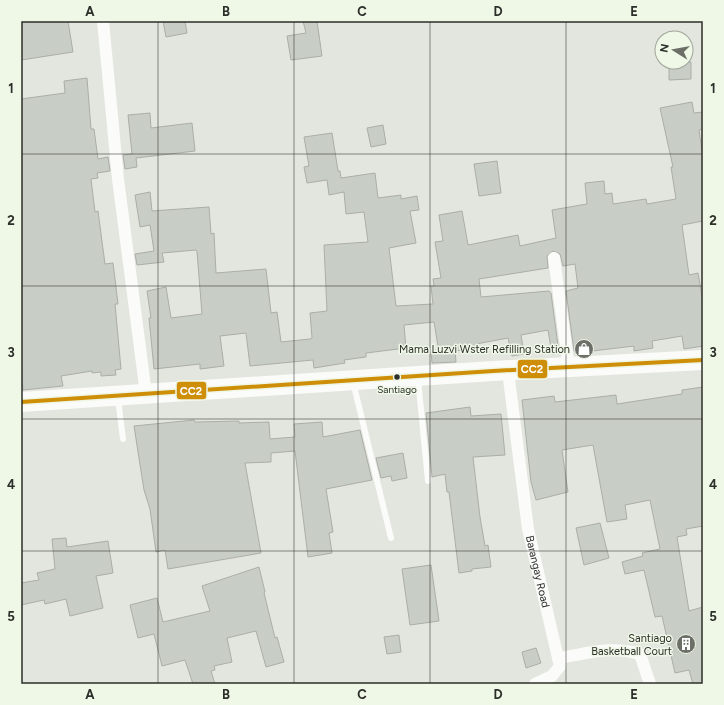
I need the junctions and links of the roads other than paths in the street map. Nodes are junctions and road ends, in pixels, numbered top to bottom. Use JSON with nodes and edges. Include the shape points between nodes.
{"nodes":[{"id":1,"x":103,"y":21,"type":"edge"},
{"id":2,"x":554,"y":258,"type":"dead end"},
{"id":3,"x":703,"y":360,"type":"edge"},
{"id":4,"x":568,"y":368,"type":"junction"},
{"id":5,"x":508,"y":371,"type":"junction"},
{"id":6,"x":417,"y":376,"type":"junction"},
{"id":7,"x":353,"y":380,"type":"junction"},
{"id":8,"x":146,"y":394,"type":"junction"},
{"id":9,"x":117,"y":395,"type":"junction"},
{"id":10,"x":21,"y":402,"type":"edge"},
{"id":11,"x":123,"y":439,"type":"dead end"},
{"id":12,"x":428,"y":481,"type":"dead end"},
{"id":13,"x":390,"y":538,"type":"dead end"},
{"id":14,"x":558,"y":658,"type":"junction"},
{"id":15,"x":537,"y":684,"type":"edge"},
{"id":16,"x":650,"y":684,"type":"edge"}],
"edges":[{"from":1,"to":8,"type":"street","via":[[118,179]]},
{"from":2,"to":4,"type":"street"},
{"from":3,"to":4,"type":"highway"},
{"from":4,"to":5,"type":"highway"},
{"from":5,"to":6,"type":"highway"},
{"from":5,"to":14,"type":"street","name":"Barangay Road","via":[[528,528]]},
{"from":6,"to":7,"type":"highway"},
{"from":6,"to":12,"type":"lane"},
{"from":7,"to":8,"type":"highway"},
{"from":7,"to":13,"type":"lane"},
{"from":8,"to":9,"type":"highway"},
{"from":9,"to":10,"type":"highway"},
{"from":9,"to":11,"type":"lane"},
{"from":14,"to":15,"type":"street","via":[[560,666],[552,676]]},
{"from":14,"to":16,"type":"street","via":[[606,649],[627,650],[640,654]]}]}
